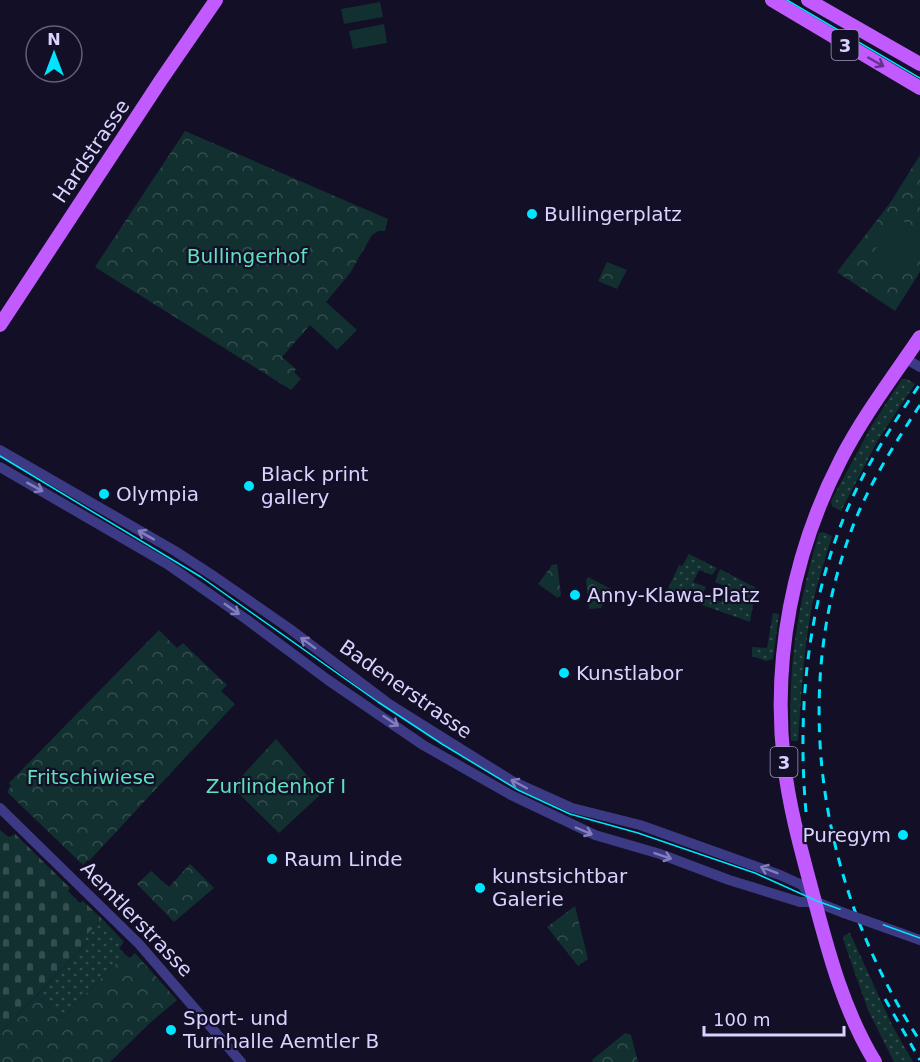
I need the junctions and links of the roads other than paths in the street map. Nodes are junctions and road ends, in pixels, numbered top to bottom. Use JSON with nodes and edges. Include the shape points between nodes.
{"nodes":[{"id":1,"x":216,"y":0,"type":"edge"},
{"id":2,"x":772,"y":0,"type":"edge"},
{"id":3,"x":808,"y":0,"type":"edge"},
{"id":4,"x":920,"y":64,"type":"edge"},
{"id":5,"x":920,"y":88,"type":"edge"},
{"id":6,"x":0,"y":325,"type":"edge"},
{"id":7,"x":920,"y":337,"type":"edge"},
{"id":8,"x":906,"y":359,"type":"junction"},
{"id":9,"x":920,"y":367,"type":"edge"},
{"id":10,"x":0,"y":450,"type":"edge"},
{"id":11,"x":0,"y":467,"type":"edge"},
{"id":12,"x":0,"y":808,"type":"edge"},
{"id":13,"x":816,"y":902,"type":"junction"},
{"id":14,"x":920,"y":940,"type":"edge"},
{"id":15,"x":241,"y":1062,"type":"edge"},
{"id":16,"x":874,"y":1062,"type":"edge"}],
"edges":[{"from":1,"to":6,"type":"main road","name":"Hardstrasse"},
{"from":2,"to":5,"type":"main road","number":"3","one_way":true},
{"from":3,"to":4,"type":"main road","number":"3"},
{"from":7,"to":8,"type":"main road","number":"3"},
{"from":8,"to":9,"type":"street"},
{"from":8,"to":13,"type":"main road","number":"3","via":[[867,415],[834,473],[806,543],[786,628],[781,694],[784,762],[795,826]]},
{"from":13,"to":10,"type":"street","name":"Badenerstrasse","one_way":true,"via":[[802,885],[780,874],[640,825],[572,808],[494,771],[381,698],[290,629],[175,551]]},
{"from":11,"to":13,"type":"street","name":"Badenerstrasse","one_way":true,"via":[[167,564],[423,745],[511,795],[595,835],[800,902]]},
{"from":12,"to":15,"type":"street","name":"Aemtlerstrasse","via":[[139,944]]},
{"from":13,"to":14,"type":"street","name":"Badenerstrasse","bridge":true},
{"from":13,"to":16,"type":"main road","number":"3","via":[[848,1007]]}]}
